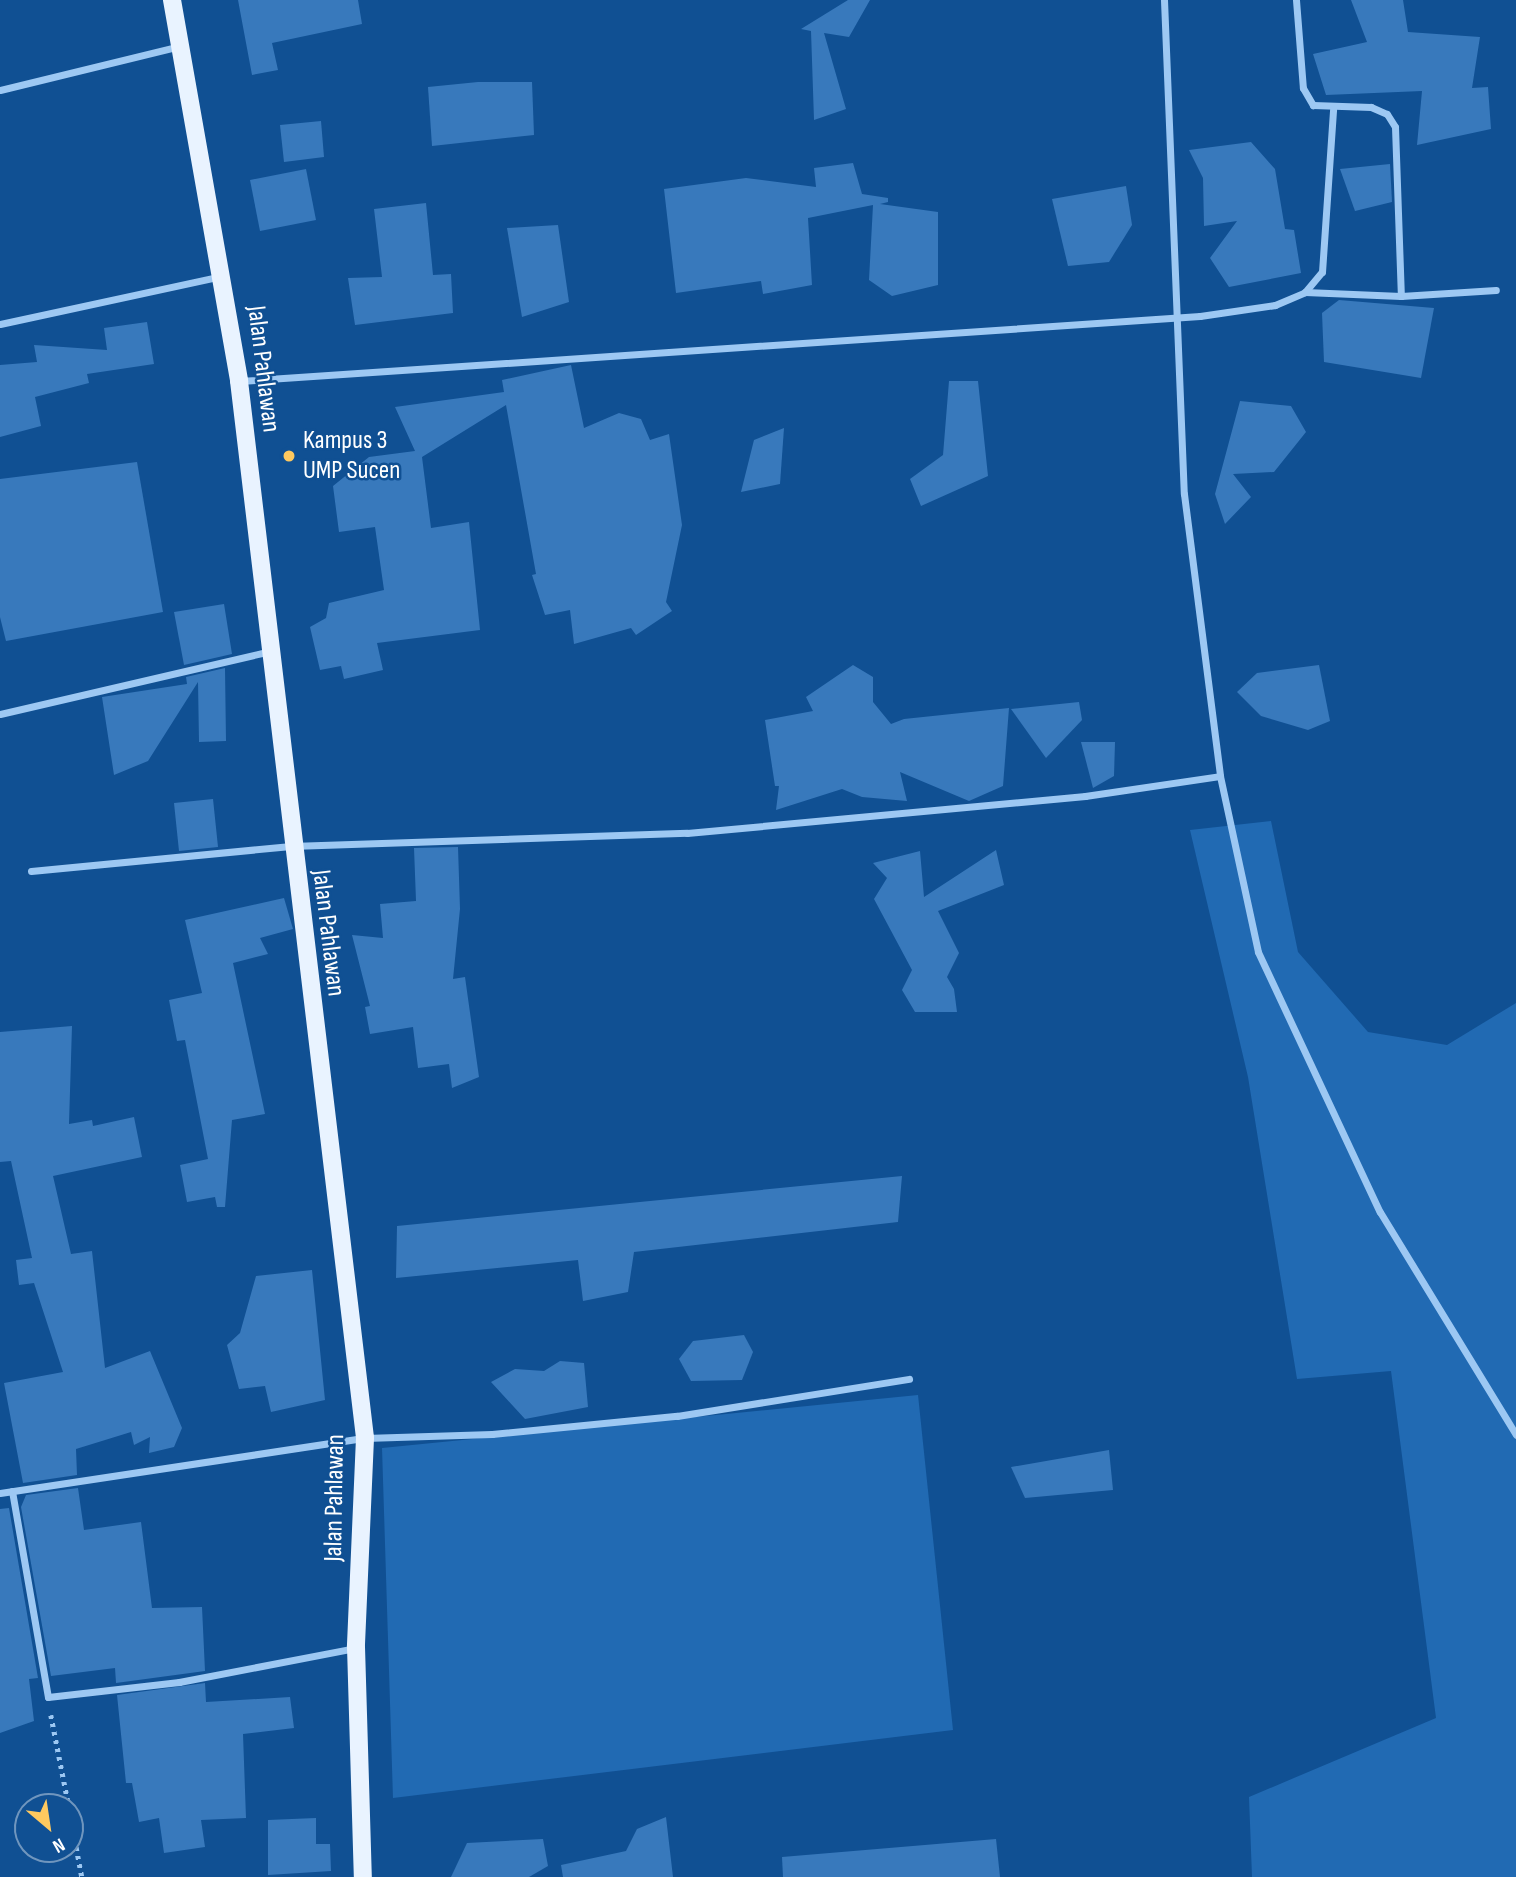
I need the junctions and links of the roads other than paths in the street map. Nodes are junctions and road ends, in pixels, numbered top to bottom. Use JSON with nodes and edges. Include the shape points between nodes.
{"nodes":[{"id":1,"x":172,"y":0,"type":"edge"},
{"id":2,"x":1164,"y":0,"type":"edge"},
{"id":3,"x":1296,"y":0,"type":"edge"},
{"id":4,"x":181,"y":46,"type":"junction"},
{"id":5,"x":0,"y":90,"type":"edge"},
{"id":6,"x":1333,"y":109,"type":"junction"},
{"id":7,"x":224,"y":276,"type":"junction"},
{"id":8,"x":1496,"y":290,"type":"dead end"},
{"id":9,"x":1305,"y":292,"type":"junction"},
{"id":10,"x":1401,"y":296,"type":"junction"},
{"id":11,"x":1178,"y":317,"type":"junction"},
{"id":12,"x":0,"y":324,"type":"edge"},
{"id":13,"x":239,"y":381,"type":"junction"},
{"id":14,"x":270,"y":651,"type":"junction"},
{"id":15,"x":0,"y":714,"type":"edge"},
{"id":16,"x":1220,"y":776,"type":"junction"},
{"id":17,"x":291,"y":846,"type":"junction"},
{"id":18,"x":31,"y":871,"type":"dead end"},
{"id":19,"x":909,"y":1380,"type":"dead end"},
{"id":20,"x":1516,"y":1435,"type":"edge"},
{"id":21,"x":365,"y":1438,"type":"junction"},
{"id":22,"x":12,"y":1491,"type":"junction"},
{"id":23,"x":0,"y":1493,"type":"edge"},
{"id":24,"x":356,"y":1647,"type":"junction"},
{"id":25,"x":363,"y":1877,"type":"edge"}],
"edges":[{"from":1,"to":4,"type":"main road","name":"Jalan Pahlawan"},
{"from":2,"to":11,"type":"street"},
{"from":3,"to":6,"type":"street","via":[[1303,88],[1313,105]]},
{"from":4,"to":5,"type":"street"},
{"from":4,"to":7,"type":"main road","name":"Jalan Pahlawan"},
{"from":6,"to":9,"type":"street","via":[[1325,257],[1322,272]]},
{"from":6,"to":10,"type":"street","via":[[1371,107],[1387,114],[1395,127]]},
{"from":7,"to":12,"type":"street"},
{"from":7,"to":13,"type":"main road","name":"Jalan Pahlawan"},
{"from":8,"to":10,"type":"street"},
{"from":9,"to":10,"type":"street"},
{"from":9,"to":11,"type":"street","via":[[1275,305]]},
{"from":11,"to":13,"type":"street"},
{"from":11,"to":16,"type":"street","via":[[1184,494]]},
{"from":13,"to":14,"type":"main road","name":"Jalan Pahlawan"},
{"from":14,"to":15,"type":"street"},
{"from":14,"to":17,"type":"main road","name":"Jalan Pahlawan"},
{"from":16,"to":17,"type":"street","via":[[1085,796],[687,833]]},
{"from":16,"to":20,"type":"street","via":[[1258,952],[1311,1072],[1380,1212]]},
{"from":17,"to":18,"type":"street"},
{"from":17,"to":21,"type":"main road","name":"Jalan Pahlawan"},
{"from":19,"to":21,"type":"street","via":[[677,1416],[492,1434]]},
{"from":21,"to":22,"type":"street"},
{"from":21,"to":24,"type":"main road","name":"Jalan Pahlawan"},
{"from":22,"to":23,"type":"street"},
{"from":22,"to":24,"type":"street","via":[[48,1697],[179,1682]]},
{"from":24,"to":25,"type":"main road","name":"Jalan Pahlawan"}]}
